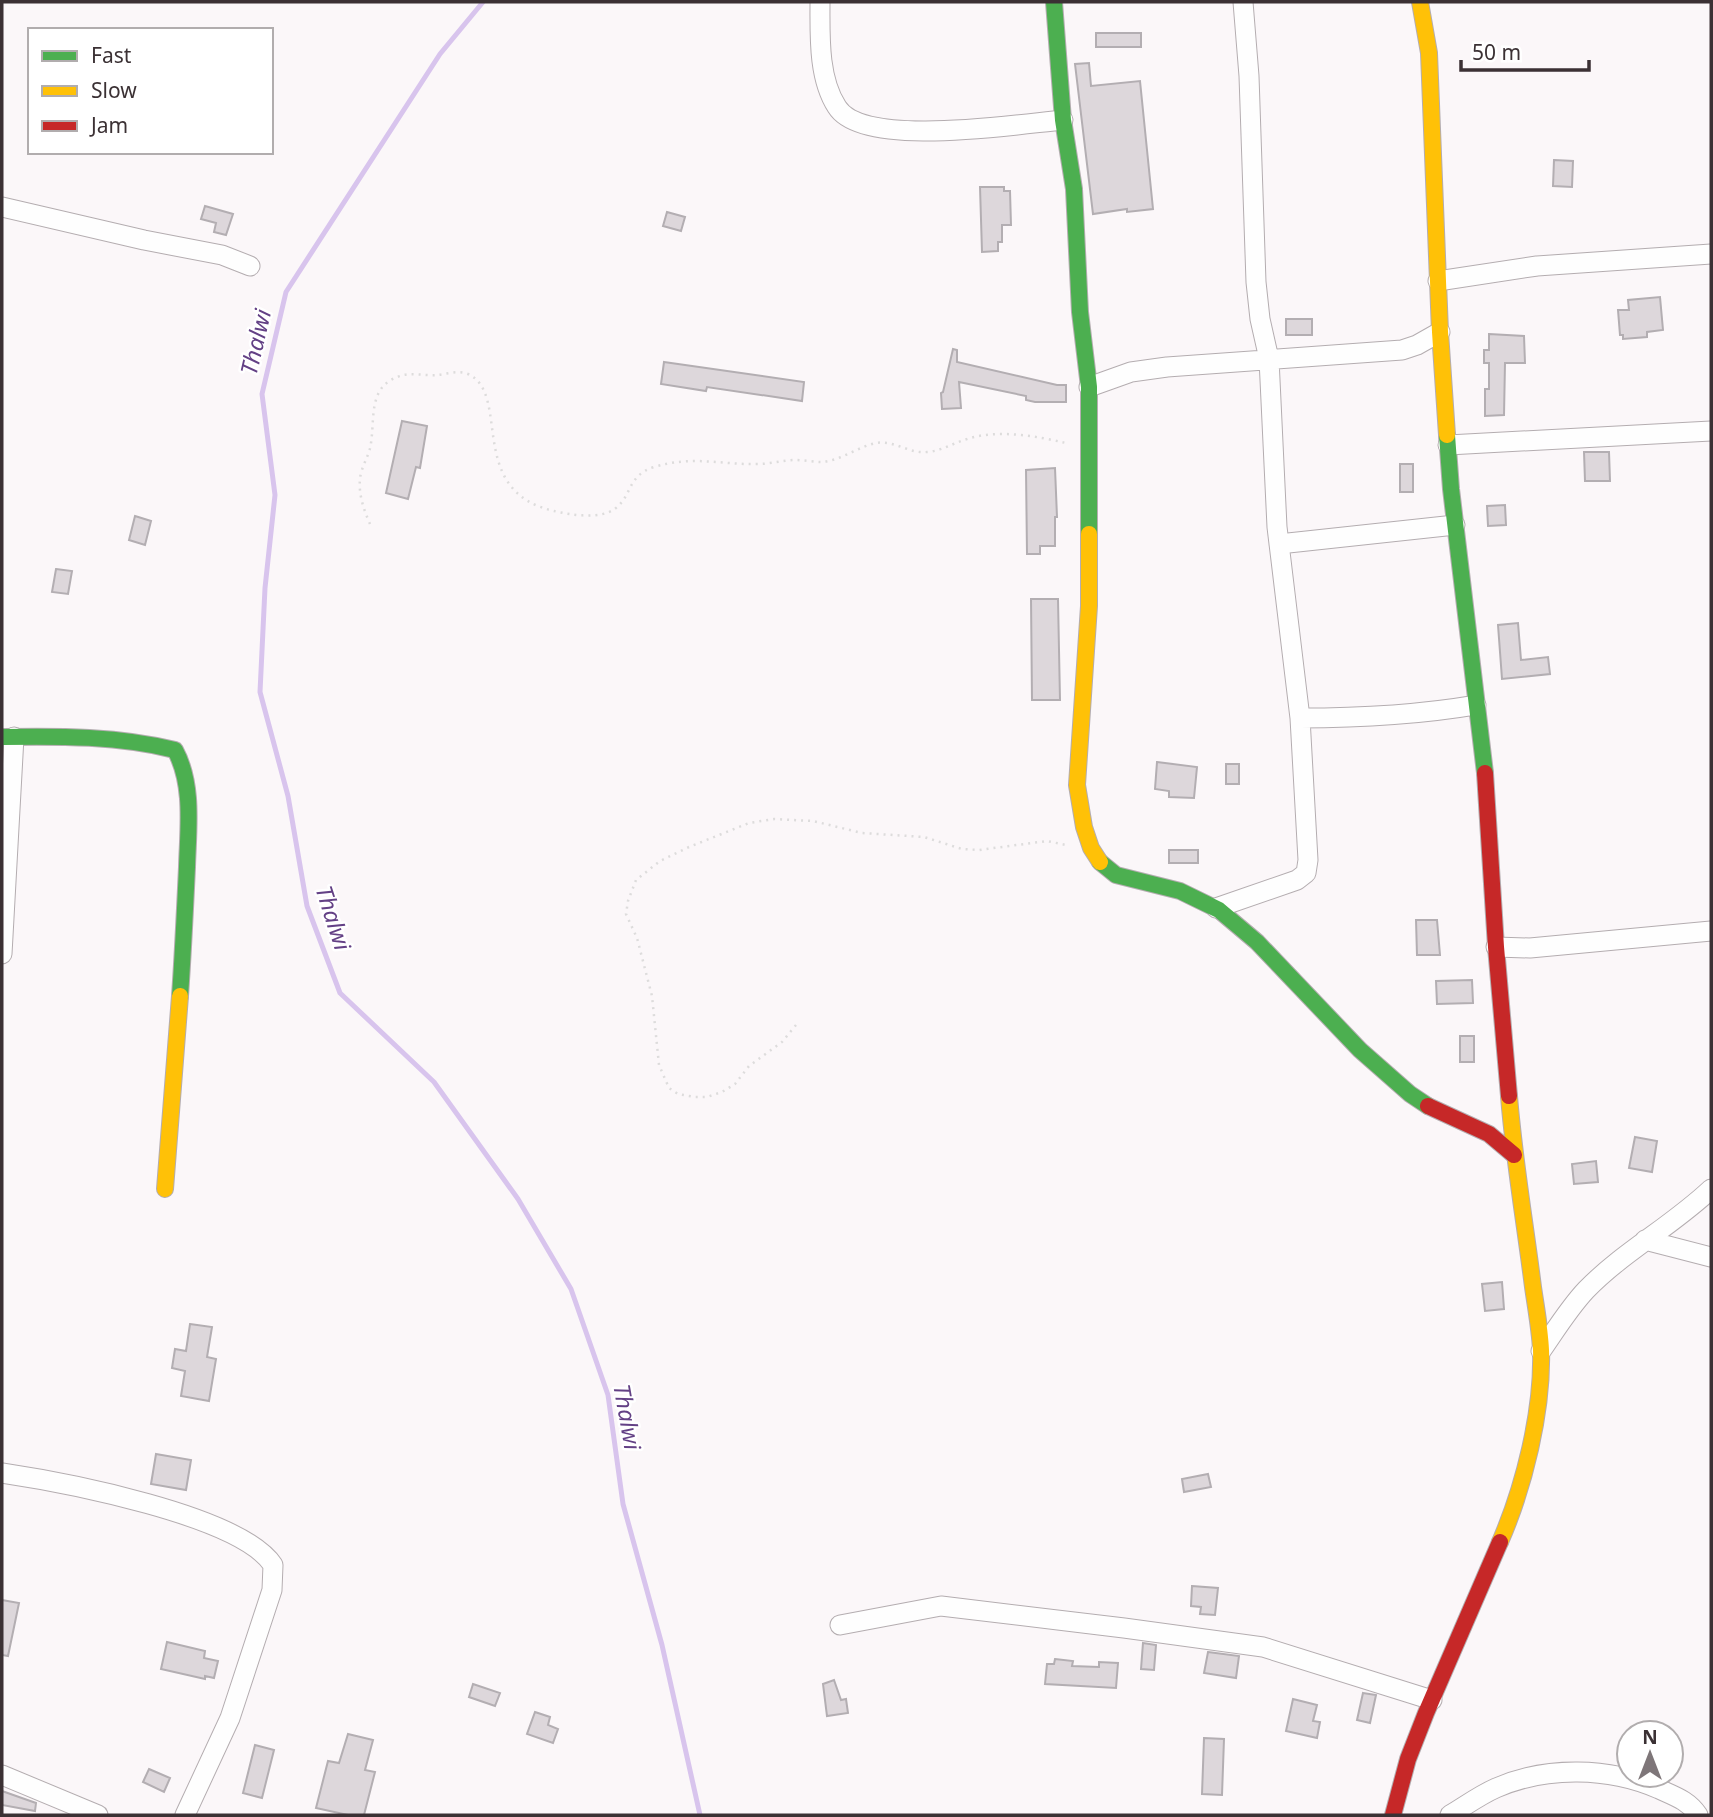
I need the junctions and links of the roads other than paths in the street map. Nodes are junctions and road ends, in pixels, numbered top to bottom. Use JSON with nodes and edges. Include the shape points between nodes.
{"nodes":[{"id":1,"x":820,"y":2,"type":"edge"},
{"id":2,"x":1054,"y":2,"type":"edge"},
{"id":3,"x":1243,"y":2,"type":"edge"},
{"id":4,"x":1420,"y":2,"type":"edge"},
{"id":5,"x":1063,"y":120,"type":"junction"},
{"id":6,"x":2,"y":207,"type":"edge"},
{"id":7,"x":1711,"y":254,"type":"edge"},
{"id":8,"x":250,"y":266,"type":"dead end"},
{"id":9,"x":1438,"y":281,"type":"junction"},
{"id":10,"x":1440,"y":332,"type":"junction"},
{"id":11,"x":1269,"y":359,"type":"junction"},
{"id":12,"x":1089,"y":387,"type":"junction"},
{"id":13,"x":1711,"y":431,"type":"edge"},
{"id":14,"x":1448,"y":445,"type":"junction"},
{"id":15,"x":1455,"y":524,"type":"junction"},
{"id":16,"x":1279,"y":544,"type":"junction"},
{"id":17,"x":1476,"y":705,"type":"junction"},
{"id":18,"x":1300,"y":718,"type":"junction"},
{"id":19,"x":8,"y":737,"type":"edge"},
{"id":20,"x":1216,"y":908,"type":"junction"},
{"id":21,"x":1711,"y":930,"type":"edge"},
{"id":22,"x":1496,"y":947,"type":"junction"},
{"id":23,"x":2,"y":954,"type":"edge"},
{"id":24,"x":1514,"y":1155,"type":"junction"},
{"id":25,"x":165,"y":1189,"type":"dead end"},
{"id":26,"x":1711,"y":1189,"type":"edge"},
{"id":27,"x":1645,"y":1240,"type":"junction"},
{"id":28,"x":1711,"y":1257,"type":"edge"},
{"id":29,"x":1541,"y":1351,"type":"junction"},
{"id":30,"x":2,"y":1473,"type":"edge"},
{"id":31,"x":840,"y":1625,"type":"dead end"},
{"id":32,"x":1432,"y":1699,"type":"junction"},
{"id":33,"x":2,"y":1774,"type":"edge"},
{"id":34,"x":98,"y":1815,"type":"edge"},
{"id":35,"x":185,"y":1815,"type":"edge"},
{"id":36,"x":1393,"y":1815,"type":"edge"},
{"id":37,"x":1450,"y":1815,"type":"edge"},
{"id":38,"x":1698,"y":1815,"type":"edge"}],
"edges":[{"from":1,"to":5,"type":"street","via":[[827,81],[837,108],[853,120],[894,131],[926,131]]},
{"from":2,"to":5,"type":"street"},
{"from":3,"to":11,"type":"street","via":[[1256,282]]},
{"from":4,"to":9,"type":"street","via":[[1429,53]]},
{"from":5,"to":12,"type":"street","via":[[1074,190]]},
{"from":6,"to":8,"type":"street","via":[[222,255]]},
{"from":7,"to":9,"type":"street","via":[[1537,266]]},
{"from":9,"to":10,"type":"street"},
{"from":10,"to":11,"type":"street","via":[[1402,350]]},
{"from":10,"to":14,"type":"street"},
{"from":11,"to":12,"type":"street","via":[[1130,372]]},
{"from":11,"to":16,"type":"street"},
{"from":12,"to":20,"type":"street","via":[[1089,606],[1079,806],[1093,850],[1114,874],[1189,894]]},
{"from":13,"to":14,"type":"street"},
{"from":14,"to":15,"type":"street"},
{"from":15,"to":16,"type":"street"},
{"from":15,"to":17,"type":"street"},
{"from":16,"to":18,"type":"street"},
{"from":17,"to":18,"type":"street","via":[[1407,715]]},
{"from":17,"to":22,"type":"street","via":[[1486,780]]},
{"from":18,"to":20,"type":"street","via":[[1306,873],[1287,885]]},
{"from":19,"to":23,"type":"street"},
{"from":19,"to":25,"type":"street","via":[[148,743],[175,750],[181,758],[186,789],[186,911]]},
{"from":20,"to":24,"type":"street","via":[[1246,930],[1341,1032],[1412,1096],[1485,1132]]},
{"from":21,"to":22,"type":"street","via":[[1530,948]]},
{"from":22,"to":24,"type":"street"},
{"from":24,"to":29,"type":"street"},
{"from":26,"to":27,"type":"street"},
{"from":27,"to":28,"type":"street"},
{"from":27,"to":29,"type":"street","via":[[1585,1291]]},
{"from":29,"to":32,"type":"street","via":[[1529,1460],[1510,1520]]},
{"from":30,"to":35,"type":"street","via":[[130,1498],[199,1521],[261,1550],[273,1565],[272,1590],[230,1718]]},
{"from":31,"to":32,"type":"street","via":[[941,1606],[1124,1628],[1263,1647]]},
{"from":32,"to":36,"type":"street","via":[[1408,1759]]},
{"from":33,"to":34,"type":"street"},
{"from":37,"to":38,"type":"street","via":[[1499,1787],[1574,1772],[1642,1781],[1686,1802]]}]}
